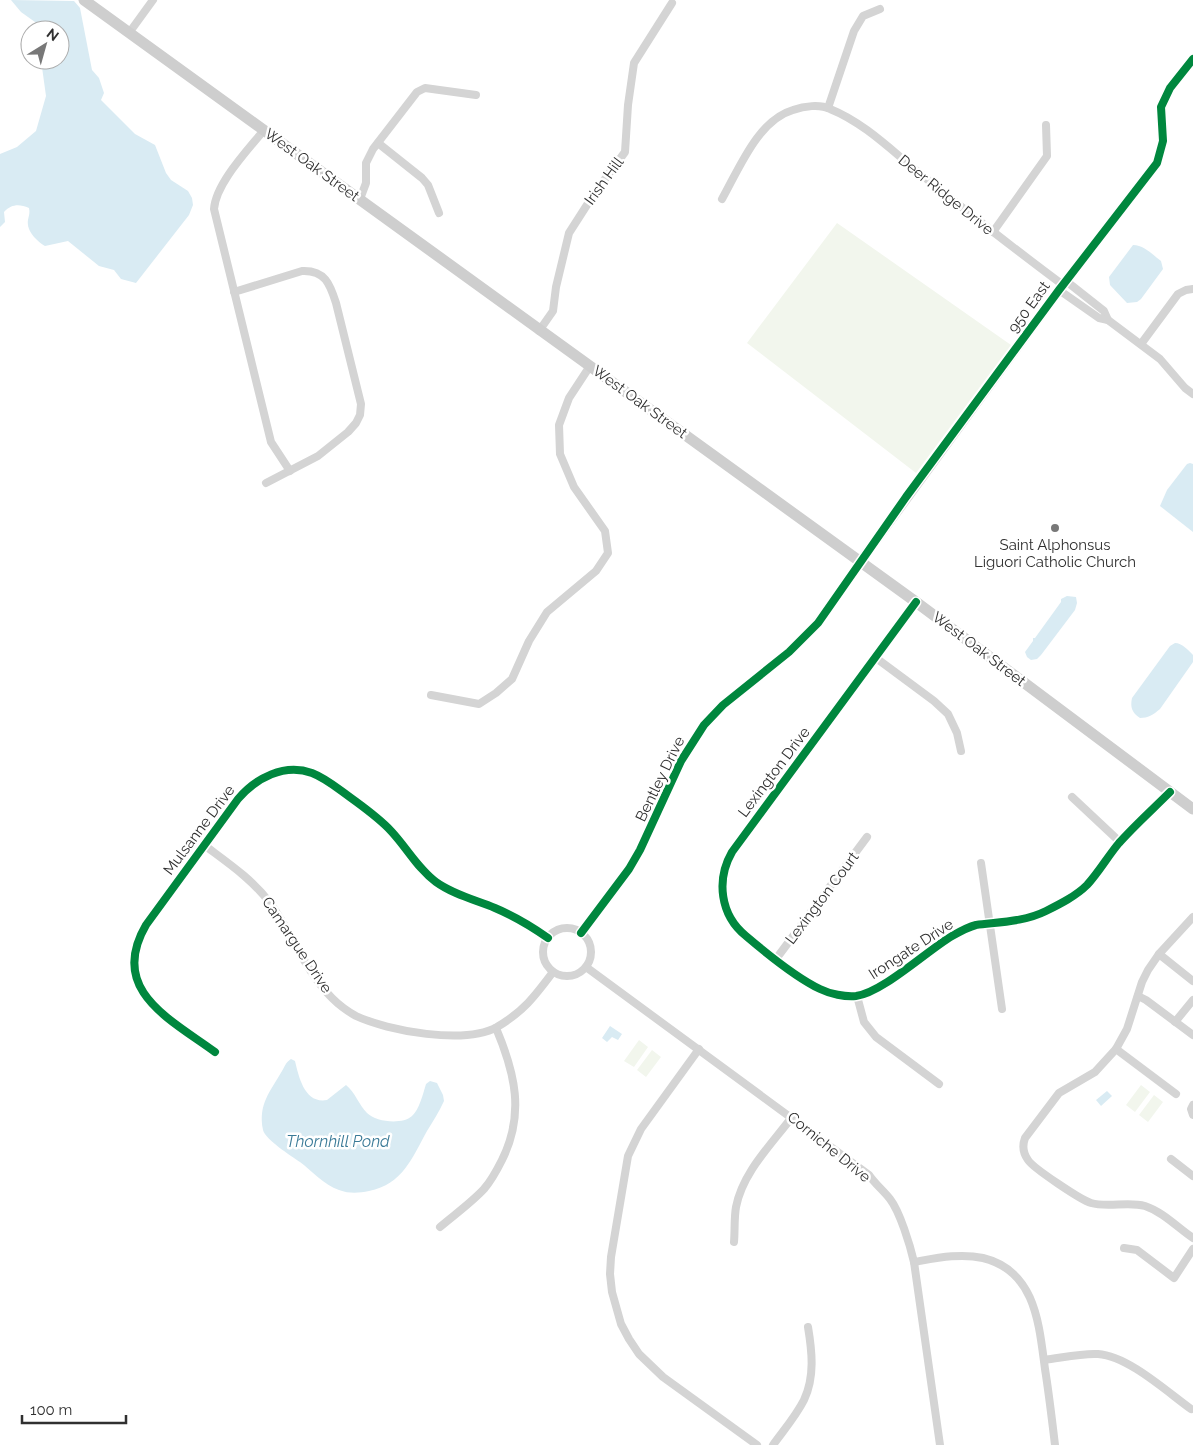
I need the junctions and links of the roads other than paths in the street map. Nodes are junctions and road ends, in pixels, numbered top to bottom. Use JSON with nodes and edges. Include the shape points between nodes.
{"nodes":[{"id":1,"x":84,"y":0,"type":"edge"},
{"id":2,"x":153,"y":0,"type":"edge"},
{"id":3,"x":672,"y":3,"type":"dead end"},
{"id":4,"x":880,"y":9,"type":"dead end"},
{"id":5,"x":129,"y":33,"type":"junction"},
{"id":6,"x":1193,"y":59,"type":"edge"},
{"id":7,"x":476,"y":95,"type":"dead end"},
{"id":8,"x":828,"y":108,"type":"junction"},
{"id":9,"x":1046,"y":125,"type":"dead end"},
{"id":10,"x":264,"y":130,"type":"junction"},
{"id":11,"x":378,"y":143,"type":"junction"},
{"id":12,"x":722,"y":199,"type":"dead end"},
{"id":13,"x":360,"y":200,"type":"junction"},
{"id":14,"x":439,"y":212,"type":"dead end"},
{"id":15,"x":993,"y":232,"type":"junction"},
{"id":16,"x":1062,"y":285,"type":"junction"},
{"id":17,"x":1193,"y":289,"type":"edge"},
{"id":18,"x":234,"y":292,"type":"junction"},
{"id":19,"x":539,"y":331,"type":"junction"},
{"id":20,"x":1141,"y":344,"type":"junction"},
{"id":21,"x":590,"y":366,"type":"junction"},
{"id":22,"x":1193,"y":394,"type":"edge"},
{"id":23,"x":290,"y":471,"type":"junction"},
{"id":24,"x":266,"y":483,"type":"dead end"},
{"id":25,"x":860,"y":562,"type":"junction"},
{"id":26,"x":916,"y":602,"type":"junction"},
{"id":27,"x":876,"y":658,"type":"junction"},
{"id":28,"x":431,"y":695,"type":"dead end"},
{"id":29,"x":961,"y":751,"type":"dead end"},
{"id":30,"x":1170,"y":792,"type":"junction"},
{"id":31,"x":1072,"y":796,"type":"dead end"},
{"id":32,"x":1193,"y":809,"type":"edge"},
{"id":33,"x":867,"y":837,"type":"dead end"},
{"id":34,"x":1120,"y":842,"type":"junction"},
{"id":35,"x":204,"y":845,"type":"junction"},
{"id":36,"x":980,"y":863,"type":"dead end"},
{"id":37,"x":1193,"y":917,"type":"edge"},
{"id":38,"x":989,"y":924,"type":"junction"},
{"id":39,"x":581,"y":933,"type":"junction"},
{"id":40,"x":548,"y":938,"type":"junction"},
{"id":41,"x":1159,"y":954,"type":"junction"},
{"id":42,"x":776,"y":959,"type":"junction"},
{"id":43,"x":586,"y":967,"type":"junction"},
{"id":44,"x":553,"y":972,"type":"junction"},
{"id":45,"x":1193,"y":981,"type":"edge"},
{"id":46,"x":856,"y":996,"type":"junction"},
{"id":47,"x":1138,"y":996,"type":"junction"},
{"id":48,"x":1193,"y":1000,"type":"edge"},
{"id":49,"x":1002,"y":1009,"type":"dead end"},
{"id":50,"x":1176,"y":1022,"type":"junction"},
{"id":51,"x":496,"y":1028,"type":"junction"},
{"id":52,"x":1193,"y":1035,"type":"edge"},
{"id":53,"x":1116,"y":1049,"type":"junction"},
{"id":54,"x":699,"y":1050,"type":"junction"},
{"id":55,"x":215,"y":1052,"type":"dead end"},
{"id":56,"x":939,"y":1084,"type":"dead end"},
{"id":57,"x":1176,"y":1094,"type":"dead end"},
{"id":58,"x":792,"y":1117,"type":"junction"},
{"id":59,"x":1171,"y":1159,"type":"dead end"},
{"id":60,"x":1193,"y":1176,"type":"edge"},
{"id":61,"x":440,"y":1227,"type":"dead end"},
{"id":62,"x":1192,"y":1235,"type":"edge"},
{"id":63,"x":734,"y":1242,"type":"dead end"},
{"id":64,"x":1124,"y":1248,"type":"dead end"},
{"id":65,"x":1193,"y":1249,"type":"edge"},
{"id":66,"x":914,"y":1262,"type":"junction"},
{"id":67,"x":808,"y":1328,"type":"dead end"},
{"id":68,"x":1044,"y":1360,"type":"junction"},
{"id":69,"x":1190,"y":1409,"type":"dead end"},
{"id":70,"x":757,"y":1445,"type":"edge"},
{"id":71,"x":773,"y":1445,"type":"edge"},
{"id":72,"x":940,"y":1445,"type":"edge"},
{"id":73,"x":1055,"y":1445,"type":"edge"}],
"edges":[{"from":1,"to":5,"type":"main road","name":"West Oak Street"},
{"from":2,"to":5,"type":"street"},
{"from":3,"to":19,"type":"street","name":"Irish Hill","via":[[634,63],[625,152],[569,233],[553,311]]},
{"from":4,"to":8,"type":"street","via":[[863,16],[854,31]]},
{"from":5,"to":10,"type":"main road","name":"West Oak Street"},
{"from":6,"to":16,"type":"street","name":"950 East","via":[[1170,88],[1161,107],[1163,141],[1157,162]]},
{"from":7,"to":11,"type":"street","via":[[425,88],[417,92]]},
{"from":8,"to":12,"type":"street","via":[[808,106],[772,120],[759,134]]},
{"from":8,"to":15,"type":"street","name":"Deer Ridge Drive","via":[[856,122]]},
{"from":9,"to":15,"type":"street","via":[[1047,156]]},
{"from":10,"to":13,"type":"main road","name":"West Oak Street"},
{"from":10,"to":18,"type":"street","via":[[219,188],[215,200],[214,209]]},
{"from":11,"to":13,"type":"street","via":[[366,163],[366,183]]},
{"from":11,"to":14,"type":"street","via":[[422,178]]},
{"from":13,"to":19,"type":"main road","name":"West Oak Street"},
{"from":15,"to":16,"type":"street","name":"Deer Ridge Drive"},
{"from":16,"to":20,"type":"street","name":"Deer Ridge Drive","via":[[1104,311],[1108,320]]},
{"from":16,"to":25,"type":"street","name":"950 East"},
{"from":17,"to":20,"type":"street","via":[[1178,294]]},
{"from":18,"to":23,"type":"street","via":[[271,442]]},
{"from":18,"to":23,"type":"street","via":[[302,271],[319,274],[332,289],[361,404],[360,415],[356,423],[318,456]]},
{"from":19,"to":21,"type":"main road","name":"West Oak Street"},
{"from":20,"to":22,"type":"street","name":"Deer Ridge Drive"},
{"from":21,"to":25,"type":"main road","name":"West Oak Street"},
{"from":21,"to":28,"type":"street","via":[[569,398],[559,425],[560,454],[574,487],[605,531],[608,553],[596,571],[547,612],[529,641],[512,679],[496,693],[478,704]]},
{"from":23,"to":24,"type":"street"},
{"from":25,"to":26,"type":"main road","name":"West Oak Street"},
{"from":25,"to":39,"type":"street","name":"Bentley Drive","via":[[818,623],[704,725],[681,761],[629,869]]},
{"from":26,"to":27,"type":"street","name":"Lexington Drive"},
{"from":26,"to":30,"type":"main road","name":"West Oak Street"},
{"from":27,"to":29,"type":"street","via":[[948,714]]},
{"from":27,"to":42,"type":"street","name":"Lexington Drive","via":[[725,864],[722,892],[730,919],[745,936]]},
{"from":30,"to":32,"type":"main road","name":"West Oak Street"},
{"from":30,"to":34,"type":"street","name":"Irongate Drive"},
{"from":31,"to":34,"type":"street"},
{"from":33,"to":42,"type":"street","name":"Lexington Court"},
{"from":34,"to":38,"type":"street","name":"Irongate Drive","via":[[1088,885],[1073,896],[1037,915]]},
{"from":35,"to":40,"type":"street","name":"Mulsanne Drive","via":[[238,799],[255,782],[274,772],[302,770],[322,778],[370,811],[421,869],[444,888],[516,918]]},
{"from":35,"to":51,"type":"street","name":"Camargue Drive","via":[[256,886],[314,976],[342,1007],[375,1023],[441,1035],[464,1035]]},
{"from":35,"to":55,"type":"street","name":"Mulsanne Drive","via":[[146,925],[134,954],[134,966],[139,987],[155,1008]]},
{"from":36,"to":38,"type":"street"},
{"from":37,"to":41,"type":"street"},
{"from":38,"to":46,"type":"street","name":"Irongate Drive","via":[[974,926],[957,934],[870,992]]},
{"from":38,"to":49,"type":"street"},
{"from":39,"to":40,"type":"street","via":[[564,929]]},
{"from":39,"to":43,"type":"street","via":[[590,947],[590,961]]},
{"from":40,"to":44,"type":"street","via":[[543,953],[547,966]]},
{"from":41,"to":45,"type":"street"},
{"from":41,"to":47,"type":"street","via":[[1148,970]]},
{"from":42,"to":46,"type":"street","name":"Irongate Drive","via":[[821,990]]},
{"from":43,"to":44,"type":"street","via":[[571,976]]},
{"from":43,"to":54,"type":"street","name":"Corniche Drive"},
{"from":44,"to":51,"type":"street","name":"Camargue Drive","via":[[525,1008]]},
{"from":46,"to":56,"type":"street","via":[[864,1022],[876,1037]]},
{"from":47,"to":50,"type":"street"},
{"from":47,"to":53,"type":"street"},
{"from":48,"to":50,"type":"street"},
{"from":50,"to":52,"type":"street"},
{"from":51,"to":61,"type":"street","via":[[514,1081],[516,1116],[512,1135],[498,1170],[484,1189]]},
{"from":53,"to":57,"type":"street"},
{"from":53,"to":62,"type":"street","via":[[1095,1072],[1059,1093],[1025,1138],[1024,1153],[1028,1162],[1090,1203],[1142,1205],[1156,1210]]},
{"from":54,"to":58,"type":"street","name":"Corniche Drive"},
{"from":54,"to":70,"type":"street","via":[[640,1129],[628,1156],[611,1257],[612,1292],[621,1324],[639,1354],[663,1377]]},
{"from":58,"to":63,"type":"street","via":[[747,1177],[740,1192]]},
{"from":58,"to":66,"type":"street","name":"Corniche Drive","via":[[869,1175],[890,1200],[910,1242]]},
{"from":59,"to":60,"type":"street"},
{"from":64,"to":65,"type":"street","via":[[1137,1250],[1174,1278]]},
{"from":66,"to":68,"type":"street","via":[[970,1256],[994,1262],[1013,1274],[1035,1307]]},
{"from":66,"to":72,"type":"street","name":"Corniche Drive"},
{"from":67,"to":71,"type":"street","via":[[812,1351],[810,1383],[804,1400]]},
{"from":68,"to":69,"type":"street","via":[[1109,1355],[1132,1367]]},
{"from":68,"to":73,"type":"street"}]}
